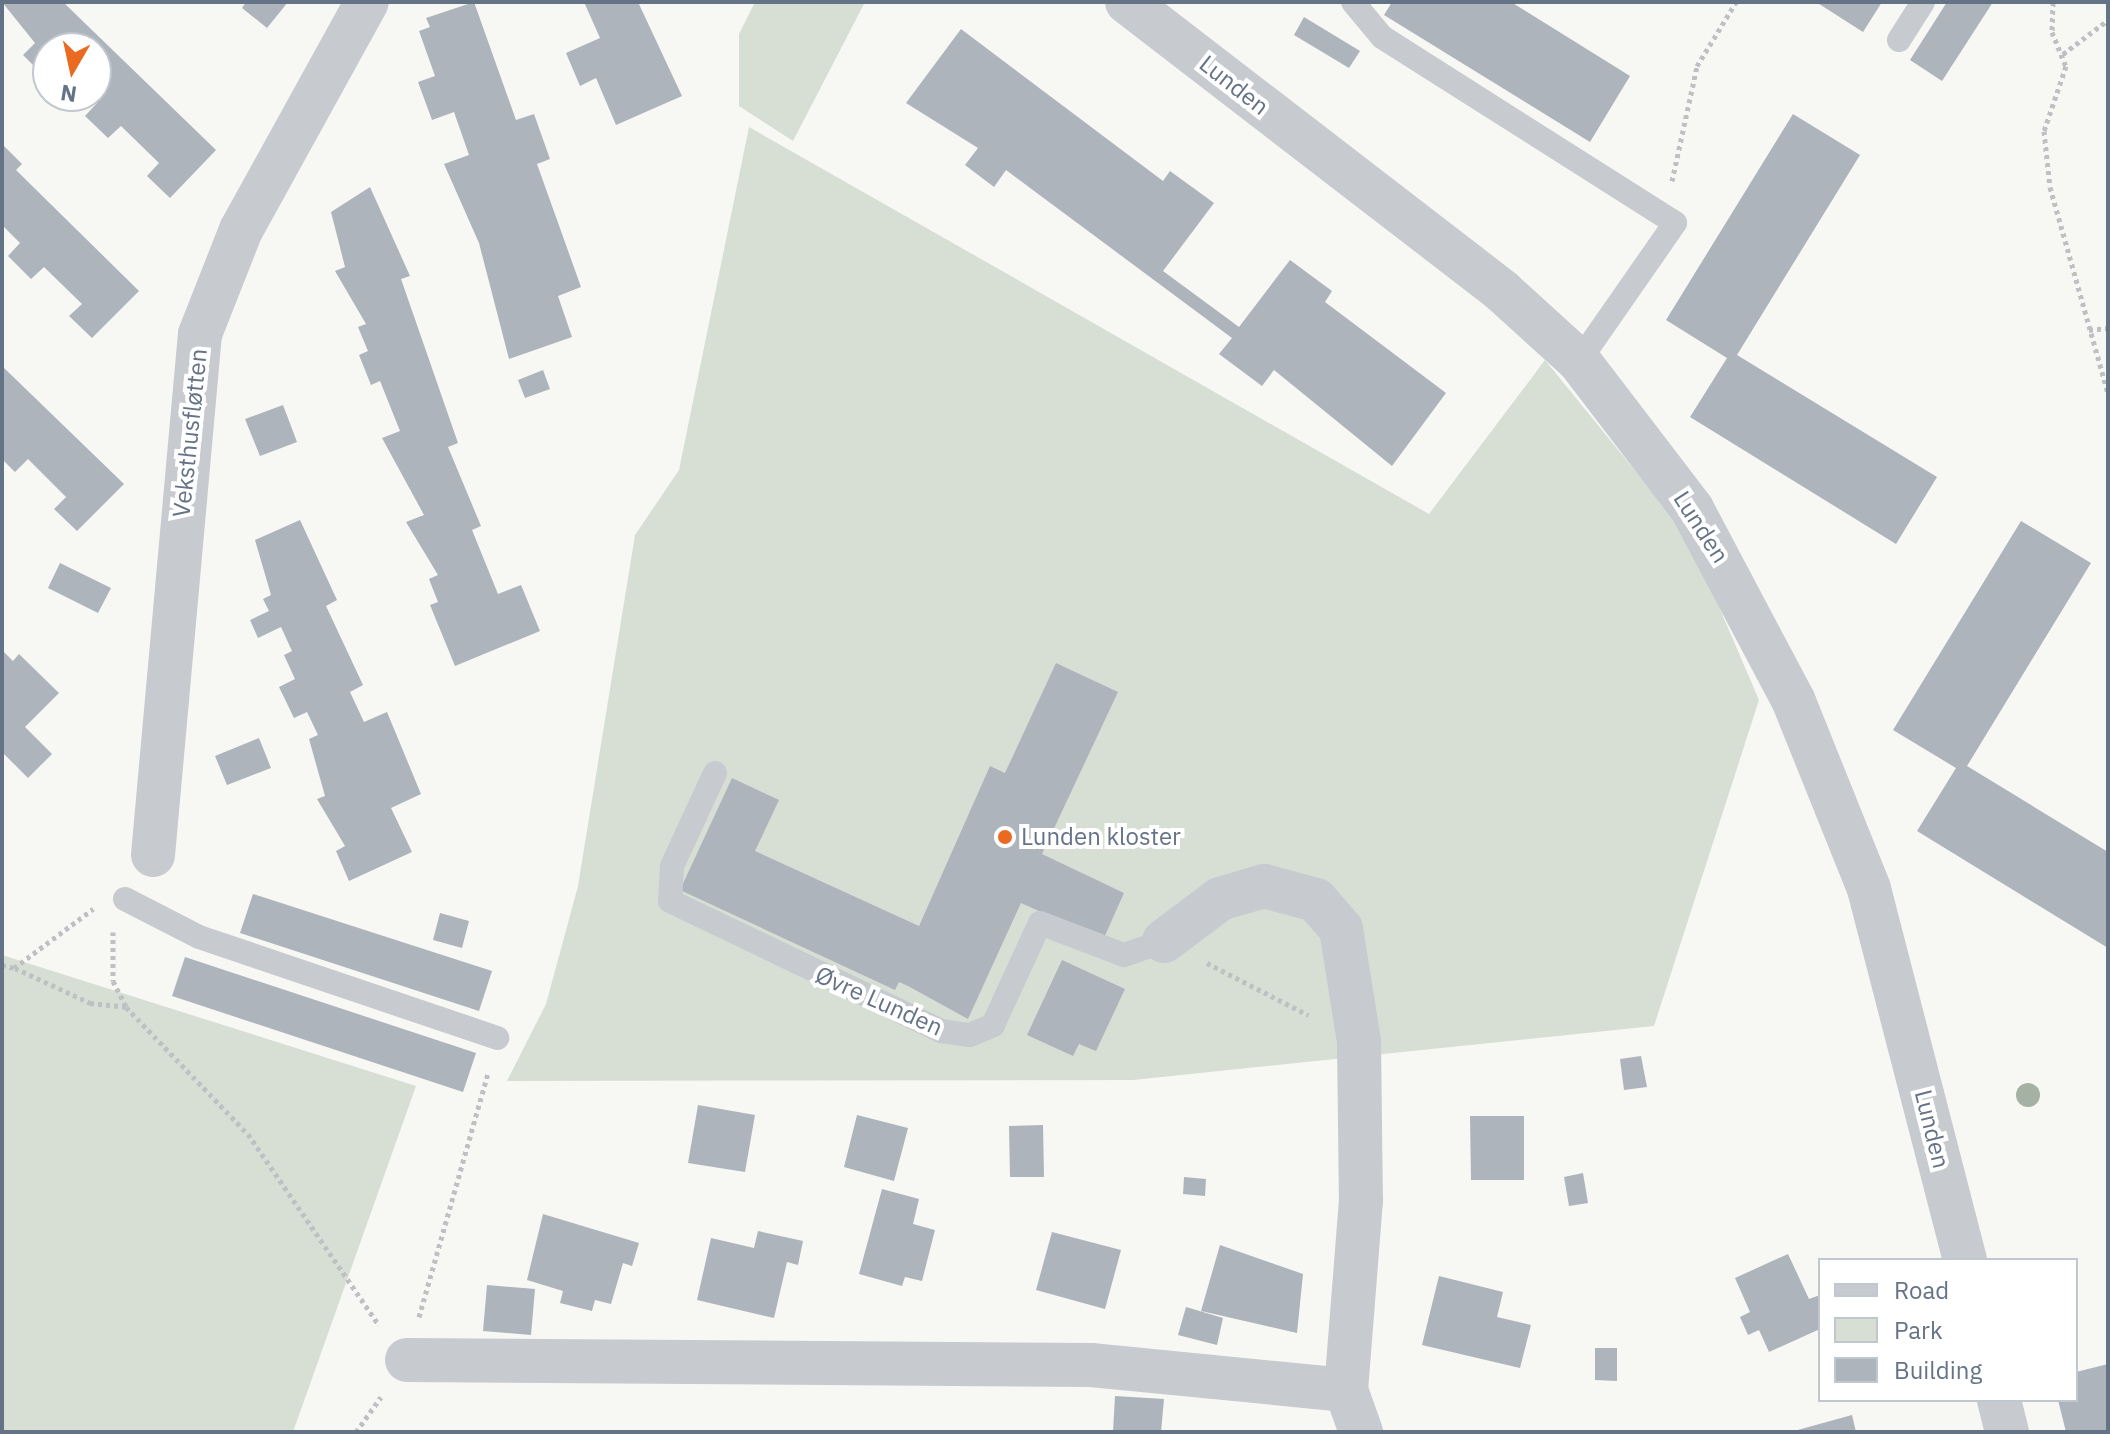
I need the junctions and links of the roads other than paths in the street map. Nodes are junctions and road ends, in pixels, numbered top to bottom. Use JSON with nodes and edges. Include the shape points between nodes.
{"nodes":[{"id":1,"x":367,"y":2,"type":"edge"},
{"id":2,"x":1127,"y":2,"type":"edge"},
{"id":3,"x":1353,"y":2,"type":"edge"},
{"id":4,"x":1923,"y":2,"type":"edge"},
{"id":5,"x":1899,"y":40,"type":"dead end"},
{"id":6,"x":1579,"y":361,"type":"junction"},
{"id":7,"x":715,"y":773,"type":"dead end"},
{"id":8,"x":153,"y":855,"type":"dead end"},
{"id":9,"x":125,"y":899,"type":"road end"},
{"id":10,"x":1164,"y":941,"type":"joint"},
{"id":11,"x":497,"y":1038,"type":"road end"},
{"id":12,"x":1964,"y":1258,"type":"edge"},
{"id":13,"x":407,"y":1360,"type":"road end"},
{"id":14,"x":1346,"y":1390,"type":"junction"},
{"id":15,"x":2000,"y":1402,"type":"edge"},
{"id":16,"x":1361,"y":1432,"type":"edge"},
{"id":17,"x":2007,"y":1432,"type":"edge"}],
"edges":[{"from":1,"to":8,"type":"street","name":"Veksthusfløtten","via":[[241,230],[200,334],[188,399]]},
{"from":2,"to":6,"type":"street","name":"Lunden","via":[[1503,292]]},
{"from":3,"to":6,"type":"lane","via":[[1382,37],[1675,223]]},
{"from":4,"to":5,"type":"lane"},
{"from":6,"to":12,"type":"street","name":"Lunden","via":[[1692,509],[1794,702],[1869,889]]},
{"from":7,"to":10,"type":"lane","name":"Øvre Lunden","via":[[672,866],[670,901],[941,1031],[970,1035],[993,1025],[1040,923],[1124,955]]},
{"from":9,"to":11,"type":"lane","via":[[199,937]]},
{"from":10,"to":14,"type":"street","name":"Øvre Lunden","via":[[1195,914],[1241,891],[1298,890],[1341,929],[1359,1042],[1361,1200]]},
{"from":13,"to":14,"type":"street","via":[[1091,1365]]},
{"from":14,"to":16,"type":"street","name":"Øvre Lunden"},
{"from":15,"to":17,"type":"street"}]}
